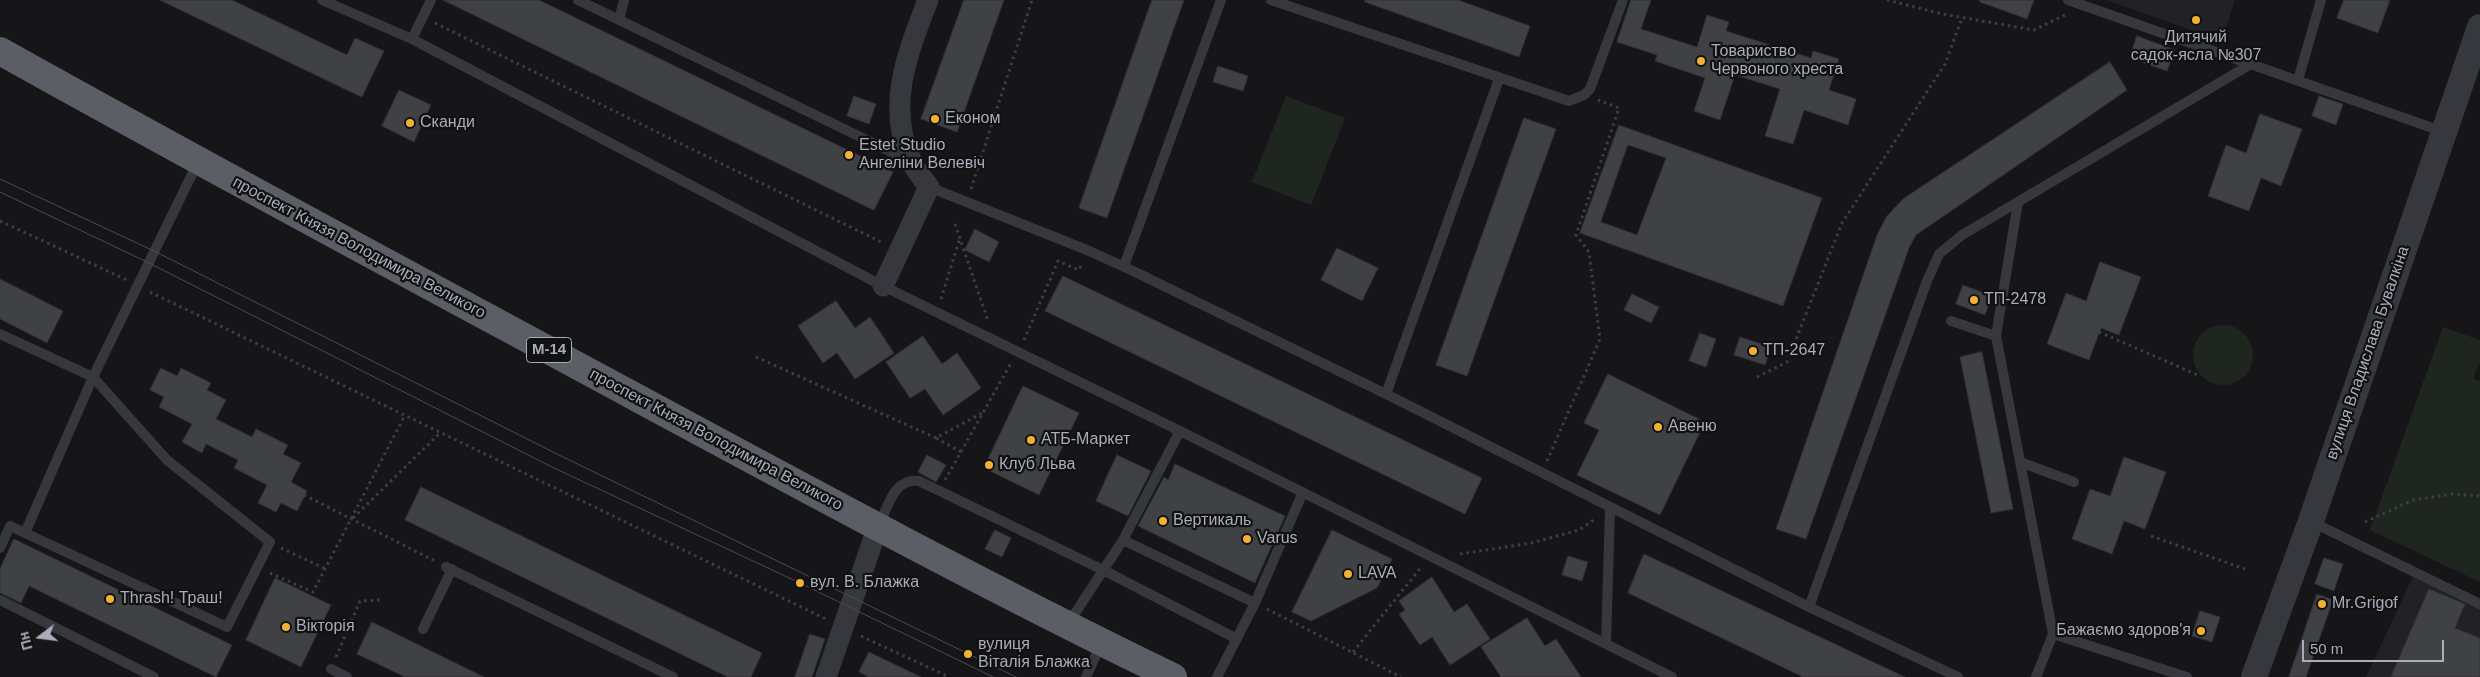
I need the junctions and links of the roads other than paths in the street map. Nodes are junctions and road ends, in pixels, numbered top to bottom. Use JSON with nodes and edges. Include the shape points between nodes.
{"nodes":[{"id":1,"x":322,"y":0,"type":"edge"},
{"id":2,"x":431,"y":0,"type":"edge"},
{"id":3,"x":578,"y":0,"type":"edge"},
{"id":4,"x":624,"y":0,"type":"edge"},
{"id":5,"x":928,"y":0,"type":"edge"},
{"id":6,"x":1221,"y":0,"type":"edge"},
{"id":7,"x":1272,"y":0,"type":"edge"},
{"id":8,"x":1623,"y":0,"type":"edge"},
{"id":9,"x":2068,"y":0,"type":"edge"},
{"id":10,"x":2321,"y":0,"type":"edge"},
{"id":11,"x":619,"y":20,"type":"junction"},
{"id":12,"x":2480,"y":27,"type":"edge"},
{"id":13,"x":412,"y":39,"type":"junction"},
{"id":14,"x":0,"y":51,"type":"edge"},
{"id":15,"x":2251,"y":64,"type":"junction"},
{"id":16,"x":1499,"y":79,"type":"junction"},
{"id":17,"x":2298,"y":80,"type":"junction"},
{"id":18,"x":2444,"y":132,"type":"junction"},
{"id":19,"x":198,"y":162,"type":"junction"},
{"id":20,"x":912,"y":162,"type":"junction"},
{"id":21,"x":929,"y":187,"type":"junction"},
{"id":22,"x":2018,"y":202,"type":"junction"},
{"id":23,"x":1124,"y":266,"type":"junction"},
{"id":24,"x":883,"y":286,"type":"junction"},
{"id":25,"x":1951,"y":321,"type":"dead end"},
{"id":26,"x":0,"y":334,"type":"edge"},
{"id":27,"x":1996,"y":336,"type":"junction"},
{"id":28,"x":93,"y":377,"type":"junction"},
{"id":29,"x":1386,"y":394,"type":"junction"},
{"id":30,"x":1180,"y":431,"type":"junction"},
{"id":31,"x":2020,"y":462,"type":"junction"},
{"id":32,"x":2074,"y":482,"type":"dead end"},
{"id":33,"x":1303,"y":492,"type":"junction"},
{"id":34,"x":1610,"y":508,"type":"junction"},
{"id":35,"x":2311,"y":521,"type":"junction"},
{"id":36,"x":878,"y":526,"type":"junction"},
{"id":37,"x":25,"y":533,"type":"junction"},
{"id":38,"x":1123,"y":540,"type":"junction"},
{"id":39,"x":0,"y":548,"type":"edge"},
{"id":40,"x":1104,"y":570,"type":"junction"},
{"id":41,"x":0,"y":600,"type":"edge"},
{"id":42,"x":1255,"y":603,"type":"junction"},
{"id":43,"x":2480,"y":604,"type":"edge"},
{"id":44,"x":1810,"y":607,"type":"junction"},
{"id":45,"x":1068,"y":625,"type":"junction"},
{"id":46,"x":423,"y":628,"type":"dead end"},
{"id":47,"x":2053,"y":634,"type":"junction"},
{"id":48,"x":1236,"y":639,"type":"junction"},
{"id":49,"x":1102,"y":642,"type":"junction"},
{"id":50,"x":1606,"y":644,"type":"junction"},
{"id":51,"x":330,"y":669,"type":"road end"},
{"id":52,"x":154,"y":677,"type":"edge"},
{"id":53,"x":347,"y":677,"type":"edge"},
{"id":54,"x":673,"y":677,"type":"edge"},
{"id":55,"x":826,"y":677,"type":"edge"},
{"id":56,"x":1086,"y":677,"type":"edge"},
{"id":57,"x":1173,"y":677,"type":"edge"},
{"id":58,"x":1217,"y":677,"type":"edge"},
{"id":59,"x":1672,"y":677,"type":"edge"},
{"id":60,"x":1958,"y":677,"type":"edge"},
{"id":61,"x":2036,"y":677,"type":"edge"},
{"id":62,"x":2187,"y":677,"type":"edge"},
{"id":63,"x":2254,"y":677,"type":"edge"}],
"edges":[{"from":1,"to":13,"type":"lane"},
{"from":2,"to":13,"type":"lane"},
{"from":3,"to":11,"type":"lane"},
{"from":4,"to":11,"type":"lane"},
{"from":5,"to":20,"type":"street","via":[[905,61],[898,102],[902,133]]},
{"from":6,"to":23,"type":"lane"},
{"from":7,"to":16,"type":"lane"},
{"from":8,"to":16,"type":"lane","via":[[1594,81],[1584,95],[1569,101],[1560,100]]},
{"from":9,"to":15,"type":"lane"},
{"from":10,"to":17,"type":"lane"},
{"from":11,"to":20,"type":"lane"},
{"from":12,"to":18,"type":"street","name":"вулиця Владислава Бувалкіна"},
{"from":13,"to":24,"type":"lane"},
{"from":14,"to":19,"type":"highway","name":"проспект Князя Володимира Великого","number":"М-14"},
{"from":15,"to":17,"type":"lane"},
{"from":15,"to":22,"type":"lane"},
{"from":16,"to":29,"type":"lane"},
{"from":17,"to":18,"type":"lane"},
{"from":18,"to":35,"type":"street","name":"вулиця Владислава Бувалкіна"},
{"from":19,"to":28,"type":"lane"},
{"from":19,"to":36,"type":"highway","name":"проспект Князя Володимира Великого","number":"М-14"},
{"from":20,"to":21,"type":"street"},
{"from":21,"to":23,"type":"lane"},
{"from":21,"to":24,"type":"street"},
{"from":22,"to":27,"type":"lane"},
{"from":22,"to":44,"type":"lane","via":[[1950,243],[1932,266]]},
{"from":23,"to":29,"type":"lane"},
{"from":24,"to":30,"type":"lane"},
{"from":25,"to":27,"type":"lane"},
{"from":26,"to":28,"type":"lane"},
{"from":27,"to":31,"type":"lane"},
{"from":28,"to":37,"type":"lane"},
{"from":28,"to":37,"type":"lane","via":[[167,460],[270,542],[227,627]]},
{"from":29,"to":34,"type":"lane"},
{"from":30,"to":33,"type":"lane"},
{"from":30,"to":38,"type":"lane"},
{"from":31,"to":32,"type":"lane"},
{"from":31,"to":47,"type":"lane"},
{"from":33,"to":42,"type":"lane"},
{"from":33,"to":50,"type":"lane"},
{"from":34,"to":44,"type":"lane"},
{"from":34,"to":50,"type":"lane"},
{"from":35,"to":43,"type":"lane"},
{"from":35,"to":63,"type":"street","name":"вулиця Владислава Бувалкіна"},
{"from":36,"to":40,"type":"lane","via":[[903,481],[919,481]]},
{"from":36,"to":45,"type":"highway","name":"проспект Князя Володимира Великого","number":"М-14"},
{"from":36,"to":55,"type":"street"},
{"from":37,"to":39,"type":"lane","via":[[10,526]]},
{"from":38,"to":40,"type":"lane"},
{"from":38,"to":42,"type":"lane"},
{"from":40,"to":45,"type":"lane"},
{"from":40,"to":48,"type":"lane"},
{"from":41,"to":52,"type":"lane"},
{"from":42,"to":48,"type":"lane"},
{"from":44,"to":60,"type":"lane"},
{"from":45,"to":49,"type":"highway","name":"проспект Князя Володимира Великого","number":"М-14"},
{"from":46,"to":54,"type":"lane","via":[[449,568]]},
{"from":47,"to":61,"type":"lane"},
{"from":47,"to":62,"type":"lane"},
{"from":48,"to":58,"type":"lane"},
{"from":49,"to":56,"type":"lane"},
{"from":49,"to":57,"type":"highway","name":"проспект Князя Володимира Великого","number":"М-14"},
{"from":50,"to":59,"type":"lane"},
{"from":51,"to":53,"type":"lane"}]}
